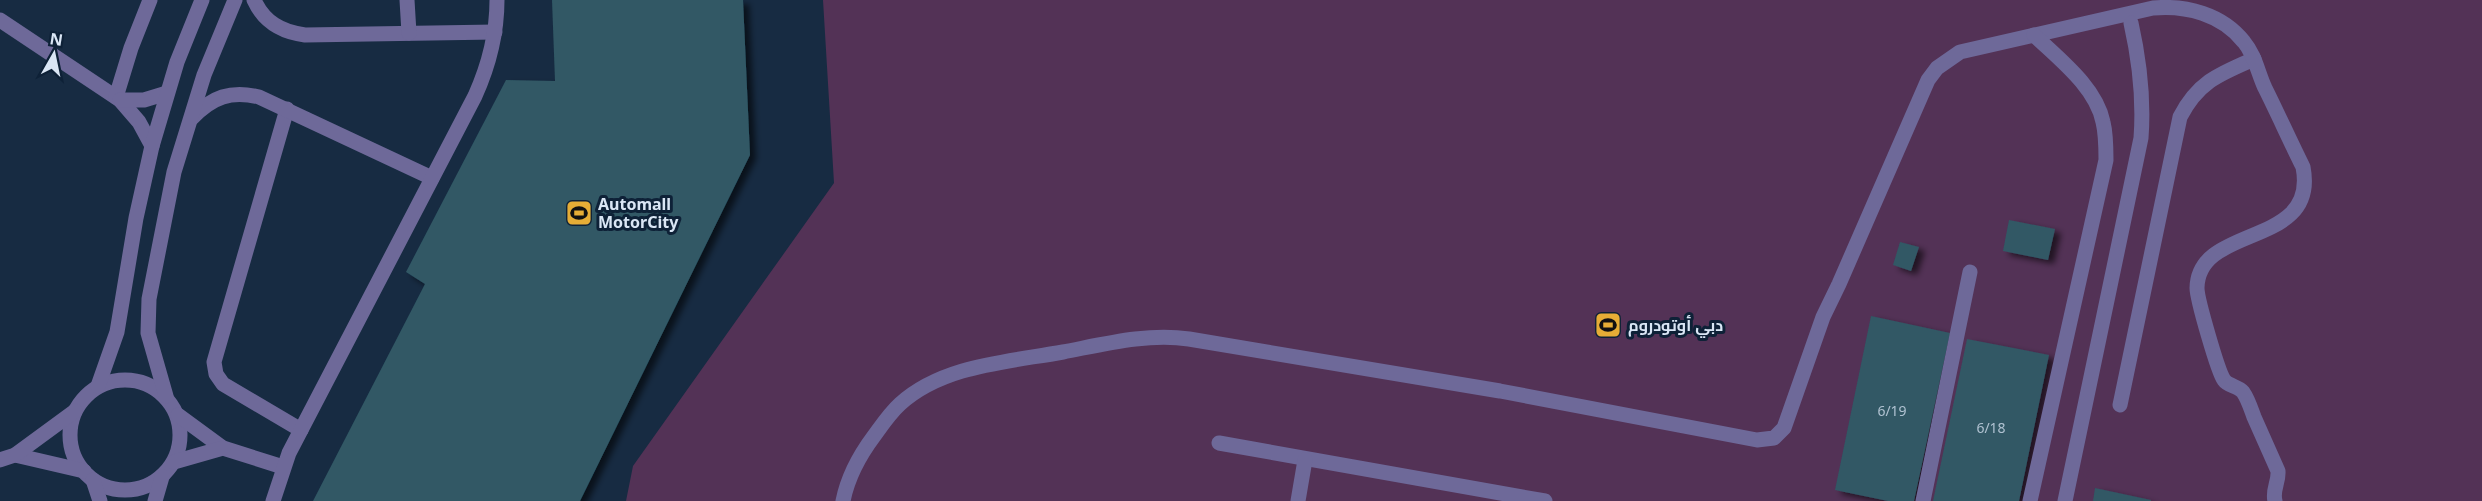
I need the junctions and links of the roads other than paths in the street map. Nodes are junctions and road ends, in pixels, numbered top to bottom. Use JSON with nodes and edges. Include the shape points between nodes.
{"nodes":[{"id":1,"x":202,"y":0,"type":"edge"},
{"id":2,"x":235,"y":0,"type":"edge"},
{"id":3,"x":254,"y":0,"type":"edge"},
{"id":4,"x":407,"y":0,"type":"edge"},
{"id":5,"x":497,"y":0,"type":"edge"},
{"id":6,"x":148,"y":1,"type":"edge"},
{"id":7,"x":0,"y":20,"type":"edge"},
{"id":8,"x":2131,"y":24,"type":"dead end"},
{"id":9,"x":495,"y":32,"type":"junction"},
{"id":10,"x":409,"y":33,"type":"junction"},
{"id":11,"x":2034,"y":35,"type":"junction"},
{"id":12,"x":2254,"y":59,"type":"junction"},
{"id":13,"x":167,"y":93,"type":"junction"},
{"id":14,"x":118,"y":98,"type":"junction"},
{"id":15,"x":287,"y":109,"type":"junction"},
{"id":16,"x":189,"y":121,"type":"junction"},
{"id":17,"x":152,"y":146,"type":"junction"},
{"id":18,"x":432,"y":178,"type":"junction"},
{"id":19,"x":1970,"y":272,"type":"dead end"},
{"id":20,"x":98,"y":386,"type":"junction"},
{"id":21,"x":166,"y":396,"type":"junction"},
{"id":22,"x":2120,"y":405,"type":"dead end"},
{"id":23,"x":75,"y":411,"type":"junction"},
{"id":24,"x":178,"y":415,"type":"junction"},
{"id":25,"x":301,"y":430,"type":"junction"},
{"id":26,"x":1219,"y":443,"type":"dead end"},
{"id":27,"x":223,"y":448,"type":"junction"},
{"id":28,"x":15,"y":455,"type":"junction"},
{"id":29,"x":0,"y":460,"type":"edge"},
{"id":30,"x":1305,"y":460,"type":"junction"},
{"id":31,"x":174,"y":462,"type":"junction"},
{"id":32,"x":283,"y":467,"type":"junction"},
{"id":33,"x":88,"y":476,"type":"junction"},
{"id":34,"x":162,"y":477,"type":"junction"},
{"id":35,"x":100,"y":501,"type":"edge"},
{"id":36,"x":155,"y":501,"type":"edge"},
{"id":37,"x":273,"y":501,"type":"edge"},
{"id":38,"x":843,"y":501,"type":"edge"},
{"id":39,"x":1298,"y":501,"type":"edge"},
{"id":40,"x":1545,"y":501,"type":"edge"},
{"id":41,"x":1923,"y":501,"type":"edge"},
{"id":42,"x":2030,"y":501,"type":"edge"},
{"id":43,"x":2065,"y":501,"type":"edge"},
{"id":44,"x":2275,"y":501,"type":"edge"}],
"edges":[{"from":1,"to":13,"type":"street"},
{"from":2,"to":16,"type":"street"},
{"from":3,"to":10,"type":"street","via":[[263,16],[289,33]]},
{"from":4,"to":10,"type":"street"},
{"from":5,"to":9,"type":"street"},
{"from":6,"to":14,"type":"street"},
{"from":7,"to":14,"type":"street"},
{"from":8,"to":43,"type":"street","via":[[2143,87],[2141,138]]},
{"from":9,"to":10,"type":"street"},
{"from":9,"to":18,"type":"street","via":[[484,76]]},
{"from":11,"to":12,"type":"street","via":[[2172,6],[2191,9],[2228,26]]},
{"from":11,"to":38,"type":"street","via":[[1960,52],[1936,68],[1928,80],[1825,310],[1785,428],[1774,438],[1757,440],[1500,391],[1173,337],[1143,338],[941,378],[899,404],[862,453],[846,484]]},
{"from":11,"to":42,"type":"street","via":[[2091,96],[2103,120],[2106,160]]},
{"from":12,"to":22,"type":"street","via":[[2200,87],[2180,117]]},
{"from":12,"to":44,"type":"street","via":[[2303,167],[2304,197],[2284,220],[2213,257],[2200,273],[2197,287],[2223,379],[2244,393],[2278,471]]},
{"from":13,"to":14,"type":"street","via":[[144,100]]},
{"from":13,"to":17,"type":"street"},
{"from":14,"to":17,"type":"street","via":[[139,122]]},
{"from":15,"to":16,"type":"street","via":[[245,93],[231,94],[205,105]]},
{"from":15,"to":18,"type":"street"},
{"from":15,"to":25,"type":"street","via":[[214,362],[223,384]]},
{"from":16,"to":21,"type":"street","via":[[169,195],[149,300],[148,333]]},
{"from":17,"to":20,"type":"street","via":[[135,218],[117,332]]},
{"from":18,"to":25,"type":"street"},
{"from":19,"to":41,"type":"street"},
{"from":20,"to":21,"type":"street","via":[[115,380],[134,380],[151,385]]},
{"from":20,"to":23,"type":"street"},
{"from":21,"to":24,"type":"street"},
{"from":23,"to":28,"type":"street"},
{"from":23,"to":33,"type":"street","via":[[70,432],[73,453]]},
{"from":24,"to":27,"type":"street"},
{"from":24,"to":31,"type":"street","via":[[180,447]]},
{"from":25,"to":32,"type":"street"},
{"from":26,"to":30,"type":"street"},
{"from":27,"to":31,"type":"street"},
{"from":27,"to":32,"type":"street"},
{"from":28,"to":29,"type":"street"},
{"from":28,"to":33,"type":"street"},
{"from":30,"to":39,"type":"street"},
{"from":30,"to":40,"type":"street"},
{"from":31,"to":34,"type":"street"},
{"from":32,"to":37,"type":"street"},
{"from":33,"to":34,"type":"street","via":[[120,490],[149,485]]},
{"from":33,"to":35,"type":"street"},
{"from":34,"to":36,"type":"street"}]}
